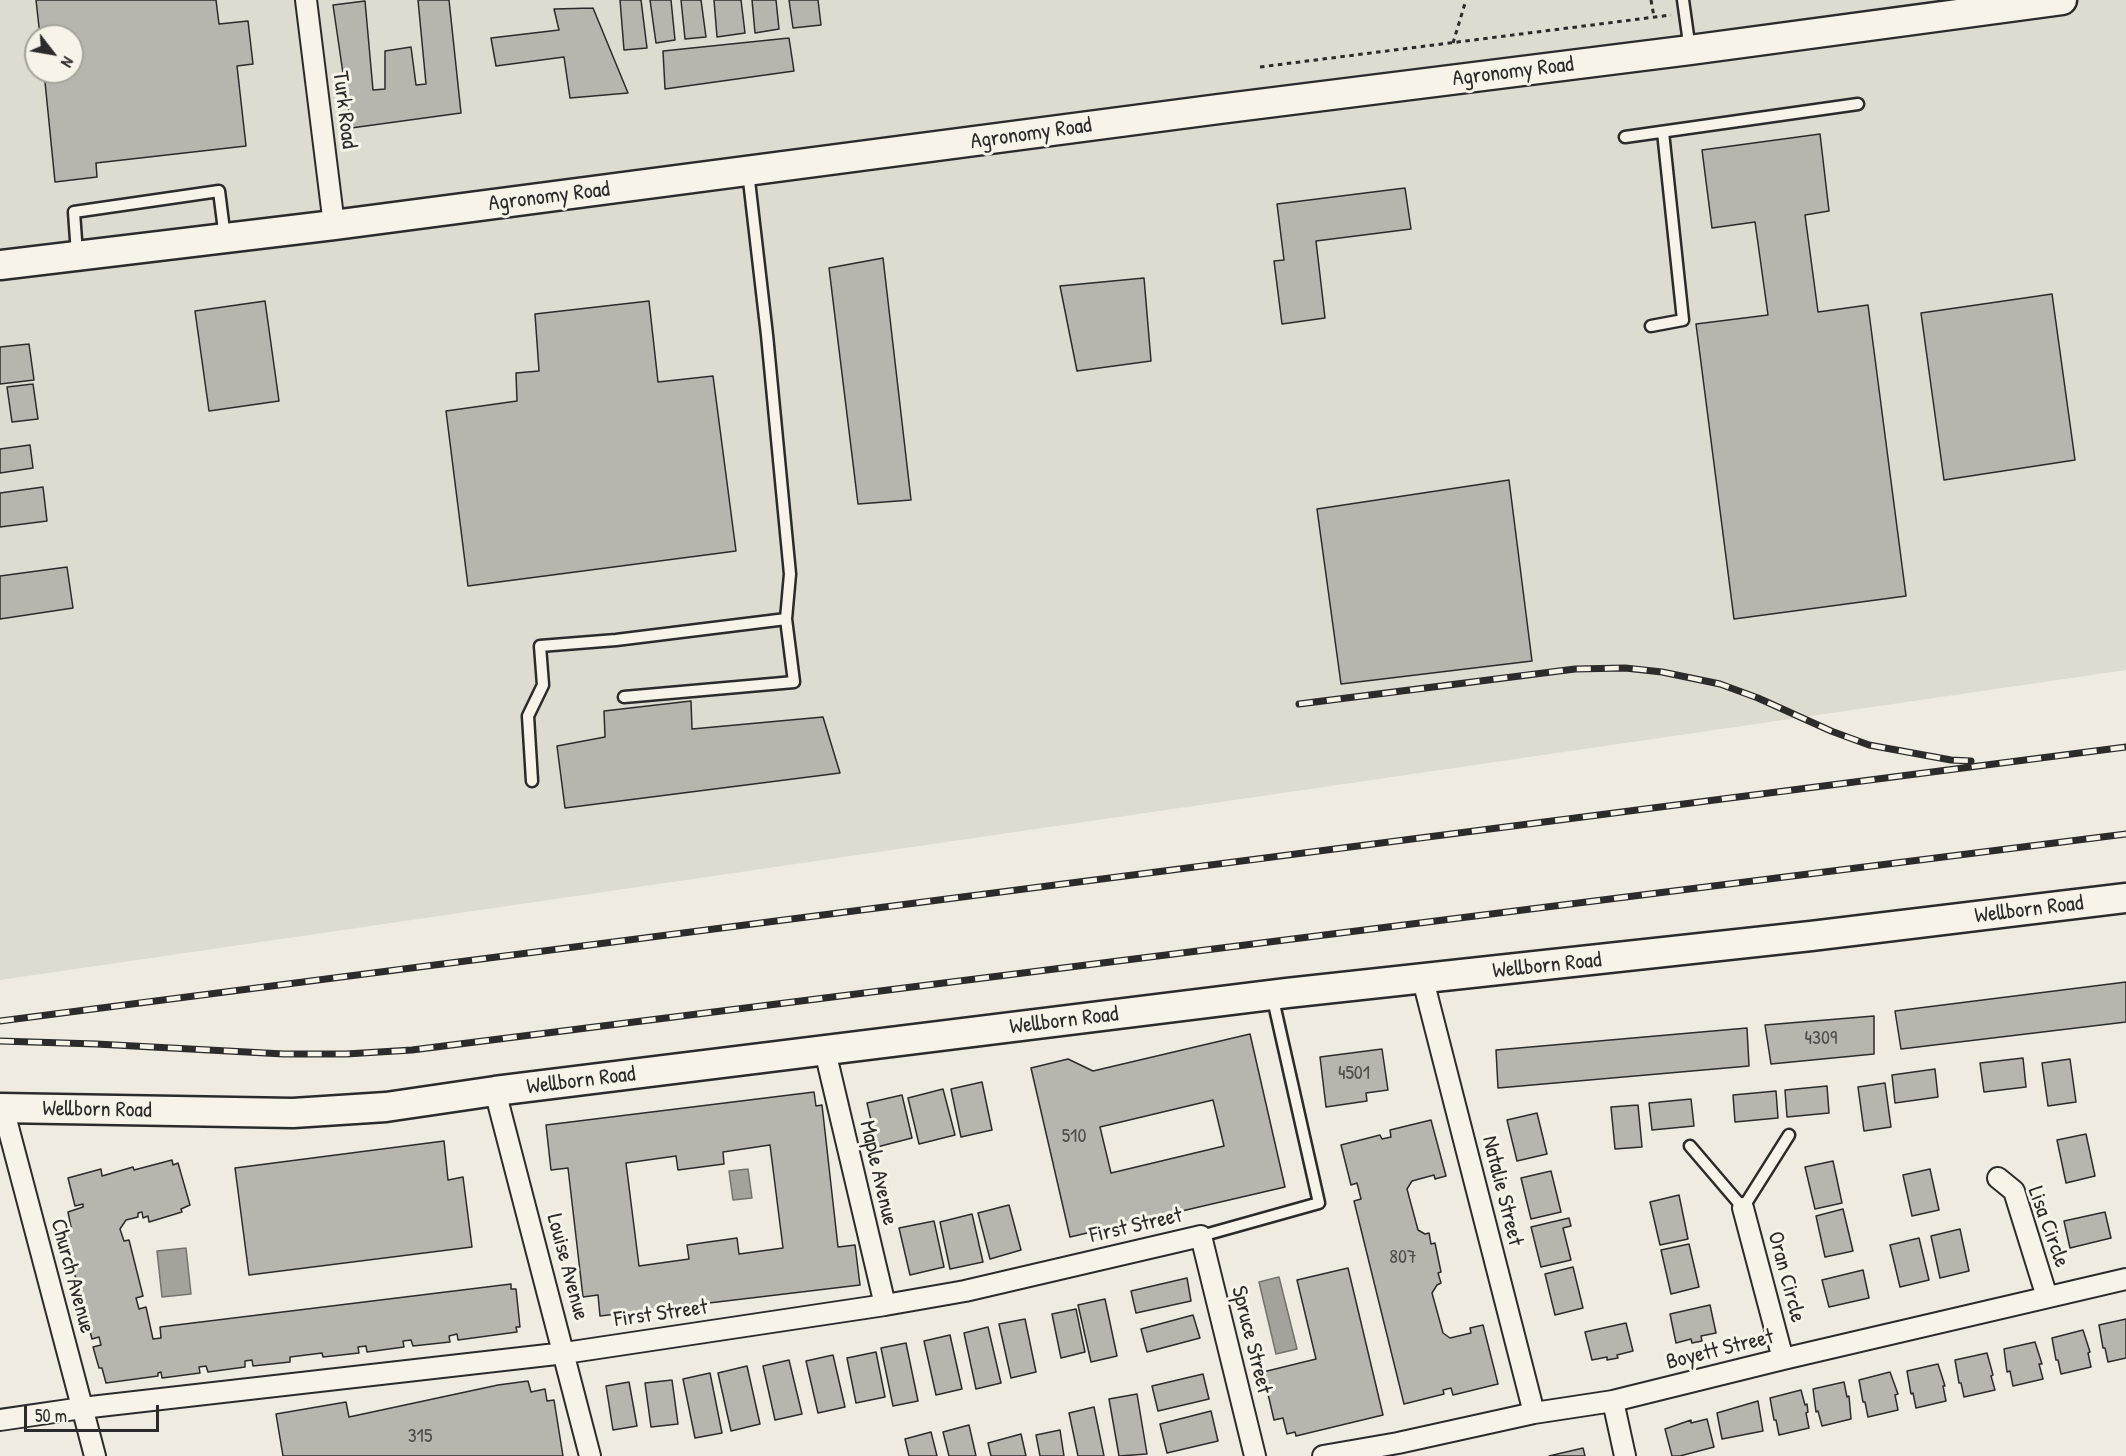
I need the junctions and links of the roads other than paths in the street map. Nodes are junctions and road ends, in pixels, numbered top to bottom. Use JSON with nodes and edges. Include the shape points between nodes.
{"nodes":[{"id":1,"x":306,"y":0,"type":"edge"},
{"id":2,"x":1683,"y":0,"type":"edge"},
{"id":3,"x":2062,"y":0,"type":"edge"},
{"id":4,"x":1690,"y":50,"type":"junction"},
{"id":5,"x":1858,"y":104,"type":"dead end"},
{"id":6,"x":1663,"y":132,"type":"junction"},
{"id":7,"x":1625,"y":137,"type":"dead end"},
{"id":8,"x":748,"y":171,"type":"junction"},
{"id":9,"x":334,"y":225,"type":"junction"},
{"id":10,"x":225,"y":238,"type":"junction"},
{"id":11,"x":77,"y":255,"type":"junction"},
{"id":12,"x":0,"y":265,"type":"edge"},
{"id":13,"x":1651,"y":326,"type":"dead end"},
{"id":14,"x":786,"y":619,"type":"junction"},
{"id":15,"x":624,"y":697,"type":"dead end"},
{"id":16,"x":532,"y":781,"type":"dead end"},
{"id":17,"x":2126,"y":898,"type":"edge"},
{"id":18,"x":1423,"y":980,"type":"junction"},
{"id":19,"x":1272,"y":995,"type":"junction"},
{"id":20,"x":825,"y":1051,"type":"junction"},
{"id":21,"x":495,"y":1091,"type":"junction"},
{"id":22,"x":1,"y":1108,"type":"edge"},
{"id":23,"x":1789,"y":1135,"type":"dead end"},
{"id":24,"x":1690,"y":1146,"type":"dead end"},
{"id":25,"x":1998,"y":1178,"type":"dead end"},
{"id":26,"x":1743,"y":1208,"type":"junction"},
{"id":27,"x":1201,"y":1236,"type":"junction"},
{"id":28,"x":2126,"y":1279,"type":"edge"},
{"id":29,"x":2047,"y":1297,"type":"junction"},
{"id":30,"x":885,"y":1305,"type":"junction"},
{"id":31,"x":565,"y":1353,"type":"junction"},
{"id":32,"x":1783,"y":1359,"type":"junction"},
{"id":33,"x":1613,"y":1401,"type":"junction"},
{"id":34,"x":82,"y":1408,"type":"junction"},
{"id":35,"x":1534,"y":1413,"type":"junction"},
{"id":36,"x":0,"y":1420,"type":"edge"},
{"id":37,"x":95,"y":1456,"type":"edge"},
{"id":38,"x":590,"y":1456,"type":"edge"},
{"id":39,"x":1255,"y":1456,"type":"edge"},
{"id":40,"x":1323,"y":1456,"type":"edge"},
{"id":41,"x":1624,"y":1456,"type":"edge"}],
"edges":[{"from":1,"to":9,"type":"street","name":"Turk Road"},
{"from":2,"to":4,"type":"lane"},
{"from":3,"to":4,"type":"main road","name":"Agronomy Road","via":[[1951,10]]},
{"from":4,"to":8,"type":"main road","name":"Agronomy Road"},
{"from":5,"to":6,"type":"lane"},
{"from":6,"to":7,"type":"lane"},
{"from":6,"to":13,"type":"lane","via":[[1683,320]]},
{"from":8,"to":9,"type":"main road","name":"Agronomy Road"},
{"from":8,"to":14,"type":"lane","via":[[790,574]]},
{"from":9,"to":10,"type":"main road","name":"Agronomy Road"},
{"from":10,"to":11,"type":"main road","name":"Agronomy Road"},
{"from":10,"to":11,"type":"lane","via":[[219,190],[74,212]]},
{"from":11,"to":12,"type":"main road","name":"Agronomy Road"},
{"from":14,"to":15,"type":"lane","via":[[794,682]]},
{"from":14,"to":16,"type":"lane","via":[[540,646],[543,685],[528,716]]},
{"from":17,"to":18,"type":"main road","name":"Wellborn Road"},
{"from":18,"to":19,"type":"main road","name":"Wellborn Road"},
{"from":18,"to":35,"type":"street","name":"Natalie Street"},
{"from":19,"to":20,"type":"main road","name":"Wellborn Road"},
{"from":19,"to":27,"type":"lane","name":"First Street","via":[[1319,1203]]},
{"from":20,"to":21,"type":"main road","name":"Wellborn Road"},
{"from":20,"to":30,"type":"street","name":"Maple Avenue"},
{"from":21,"to":22,"type":"main road","name":"Wellborn Road","via":[[386,1107],[292,1113]]},
{"from":21,"to":31,"type":"street","name":"Louise Avenue"},
{"from":22,"to":34,"type":"street","name":"Church Avenue"},
{"from":23,"to":26,"type":"lane"},
{"from":24,"to":26,"type":"lane"},
{"from":25,"to":29,"type":"street","name":"Lisa Circle","via":[[2014,1191]]},
{"from":26,"to":32,"type":"street","name":"Oran Circle"},
{"from":27,"to":30,"type":"street","name":"First Street","via":[[965,1291]]},
{"from":27,"to":39,"type":"street","name":"Spruce Street"},
{"from":28,"to":29,"type":"street","name":"Boyett Street"},
{"from":29,"to":32,"type":"street","name":"Boyett Street"},
{"from":30,"to":31,"type":"street","name":"First Street"},
{"from":31,"to":34,"type":"street","name":"First Street"},
{"from":31,"to":38,"type":"street","name":"Louise Avenue"},
{"from":32,"to":33,"type":"street","name":"Boyett Street"},
{"from":33,"to":35,"type":"street","name":"Boyett Street"},
{"from":33,"to":41,"type":"street"},
{"from":34,"to":36,"type":"street","name":"First Street"},
{"from":34,"to":37,"type":"street","name":"Church Avenue"},
{"from":35,"to":40,"type":"street","name":"Boyett Street"}]}
